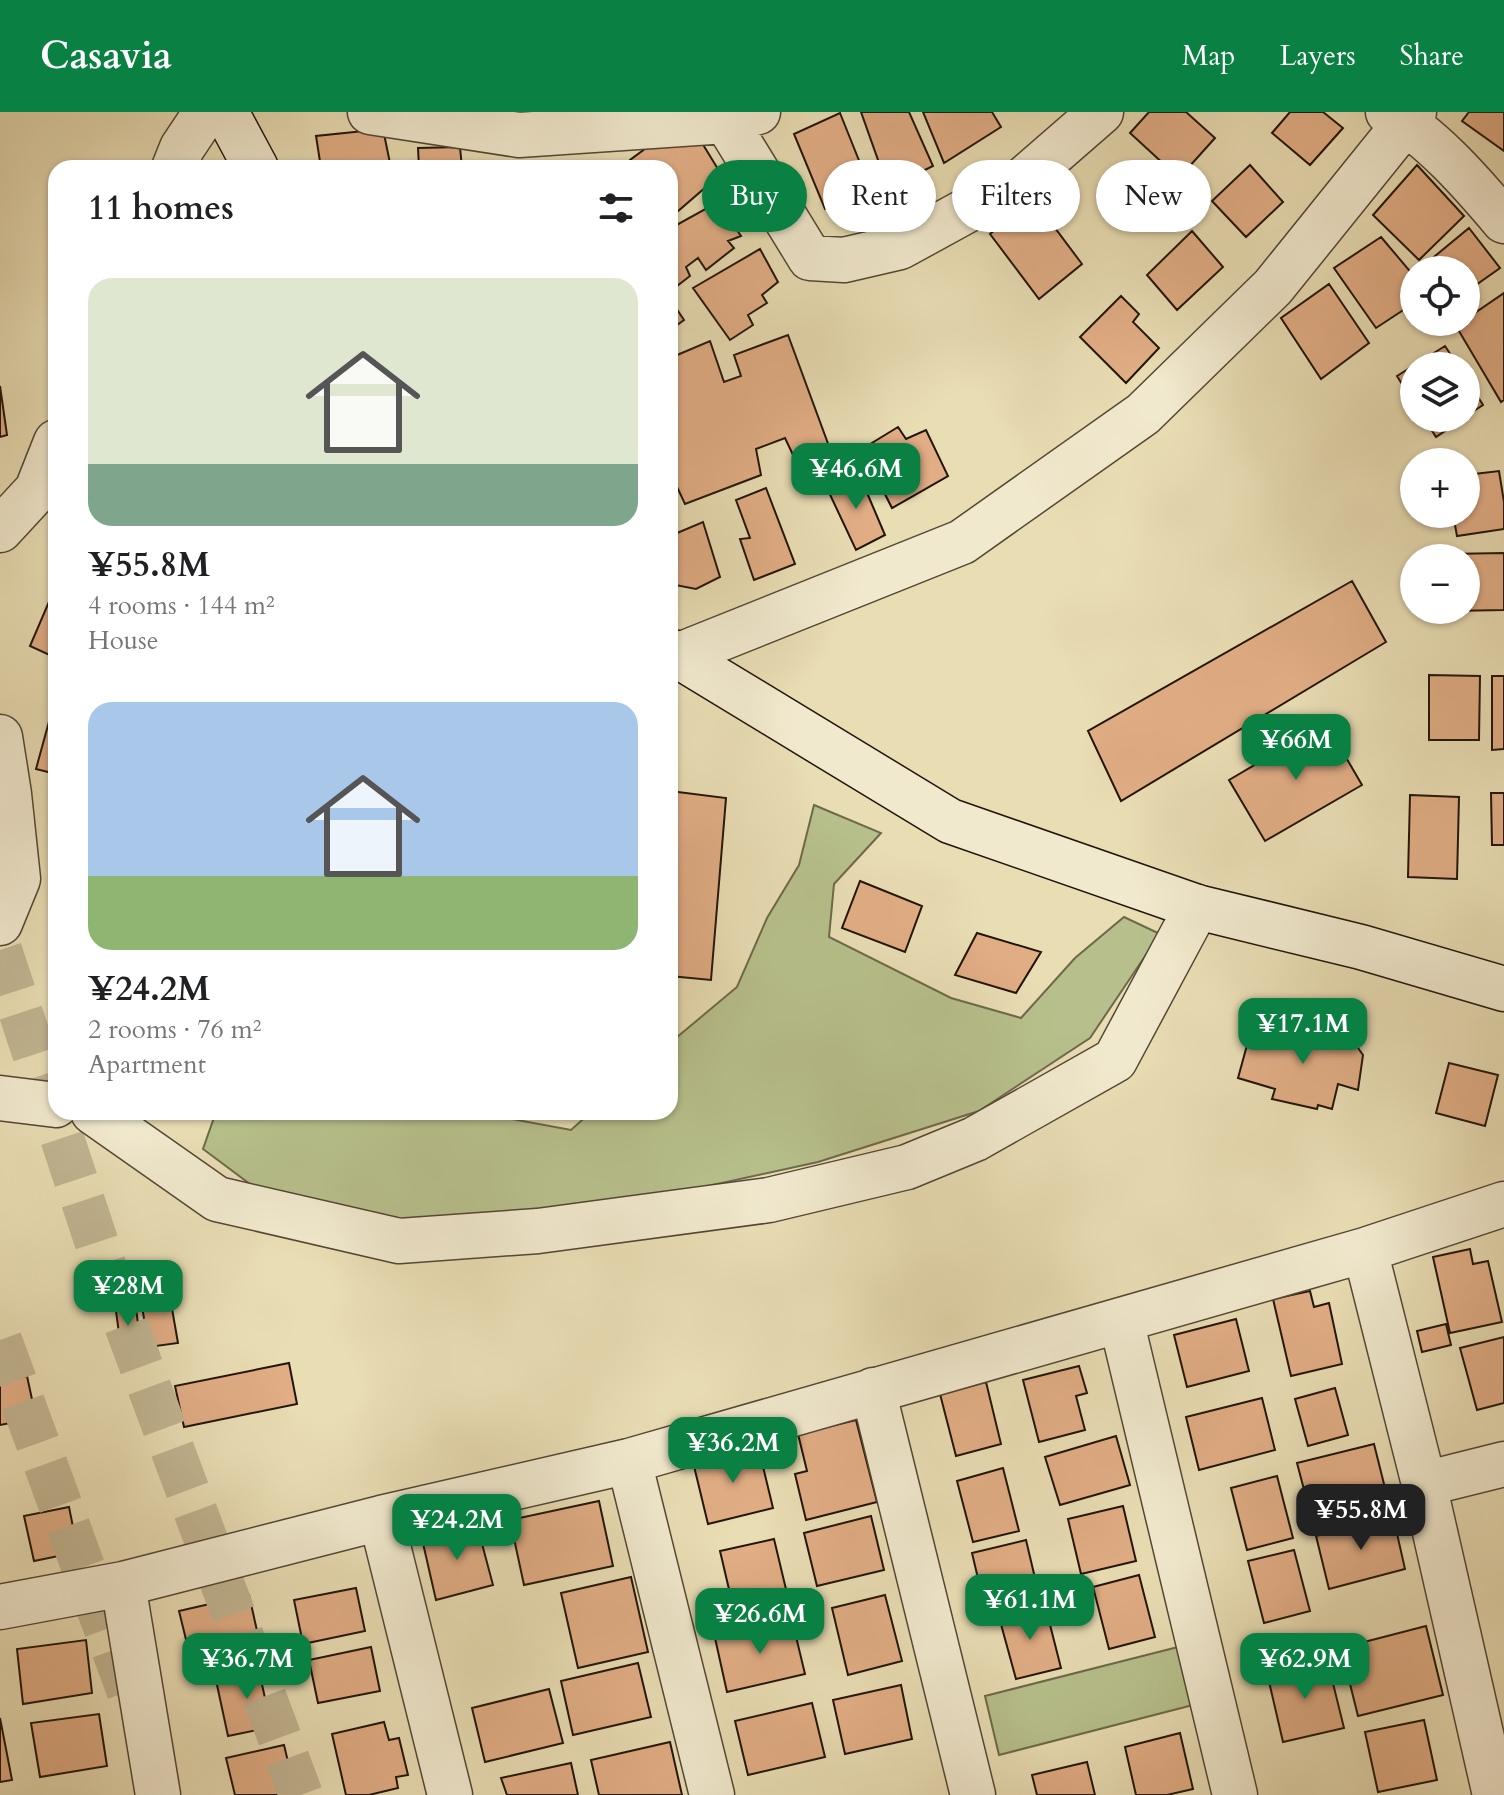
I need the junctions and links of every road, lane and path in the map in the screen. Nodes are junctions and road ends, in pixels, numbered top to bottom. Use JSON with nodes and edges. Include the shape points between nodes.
{"nodes":[{"id":1,"x":206,"y":112,"type":"edge"},
{"id":2,"x":226,"y":112,"type":"edge"},
{"id":3,"x":370,"y":112,"type":"edge"},
{"id":4,"x":1101,"y":112,"type":"edge"},
{"id":5,"x":1403,"y":116,"type":"edge"},
{"id":6,"x":742,"y":117,"type":"edge"},
{"id":7,"x":631,"y":119,"type":"edge"},
{"id":8,"x":177,"y":160,"type":"edge"},
{"id":9,"x":252,"y":160,"type":"edge"},
{"id":10,"x":1504,"y":221,"type":"edge"},
{"id":11,"x":48,"y":462,"type":"edge"},
{"id":12,"x":0,"y":530,"type":"edge"},
{"id":13,"x":678,"y":651,"type":"edge"},
{"id":14,"x":678,"y":656,"type":"edge"},
{"id":15,"x":0,"y":737,"type":"edge"},
{"id":16,"x":1197,"y":907,"type":"junction"},
{"id":17,"x":0,"y":923,"type":"edge"},
{"id":18,"x":1504,"y":989,"type":"edge"},
{"id":19,"x":0,"y":1098,"type":"edge"},
{"id":20,"x":48,"y":1104,"type":"edge"},
{"id":21,"x":104,"y":1120,"type":"edge"},
{"id":22,"x":1504,"y":1204,"type":"edge"},
{"id":23,"x":1365,"y":1250,"type":"junction"},
{"id":24,"x":1121,"y":1320,"type":"junction"},
{"id":25,"x":873,"y":1390,"type":"junction"},
{"id":26,"x":629,"y":1461,"type":"junction"},
{"id":27,"x":1504,"y":1464,"type":"edge"},
{"id":28,"x":1424,"y":1484,"type":"junction"},
{"id":29,"x":381,"y":1518,"type":"junction"},
{"id":30,"x":123,"y":1584,"type":"junction"},
{"id":31,"x":0,"y":1607,"type":"edge"},
{"id":32,"x":158,"y":1795,"type":"edge"},
{"id":33,"x":450,"y":1795,"type":"edge"},
{"id":34,"x":712,"y":1795,"type":"edge"},
{"id":35,"x":973,"y":1795,"type":"edge"},
{"id":36,"x":1235,"y":1795,"type":"edge"},
{"id":37,"x":1495,"y":1795,"type":"edge"}],
"edges":[{"from":1,"to":8,"type":"street"},
{"from":2,"to":9,"type":"street"},
{"from":3,"to":7,"type":"street","via":[[519,135]]},
{"from":4,"to":6,"type":"street","via":[[1024,179],[900,247],[844,260],[810,258]]},
{"from":5,"to":10,"type":"street"},
{"from":5,"to":13,"type":"street","via":[[1273,287],[1143,414],[962,542]]},
{"from":6,"to":7,"type":"street"},
{"from":11,"to":12,"type":"street","via":[[37,490]]},
{"from":14,"to":16,"type":"street","via":[[950,821]]},
{"from":15,"to":17,"type":"street","via":[[18,879]]},
{"from":16,"to":18,"type":"street"},
{"from":16,"to":21,"type":"street","via":[[1115,1060],[975,1139],[907,1167],[769,1200],[538,1231],[399,1241],[217,1199]]},
{"from":19,"to":20,"type":"street"},
{"from":22,"to":23,"type":"street"},
{"from":23,"to":24,"type":"street"},
{"from":23,"to":28,"type":"street"},
{"from":24,"to":25,"type":"street"},
{"from":24,"to":36,"type":"street"},
{"from":25,"to":26,"type":"street"},
{"from":25,"to":35,"type":"street"},
{"from":26,"to":29,"type":"street"},
{"from":26,"to":34,"type":"street"},
{"from":27,"to":28,"type":"street"},
{"from":28,"to":37,"type":"street"},
{"from":29,"to":30,"type":"street"},
{"from":29,"to":33,"type":"street"},
{"from":30,"to":31,"type":"street"},
{"from":30,"to":32,"type":"street"}]}
